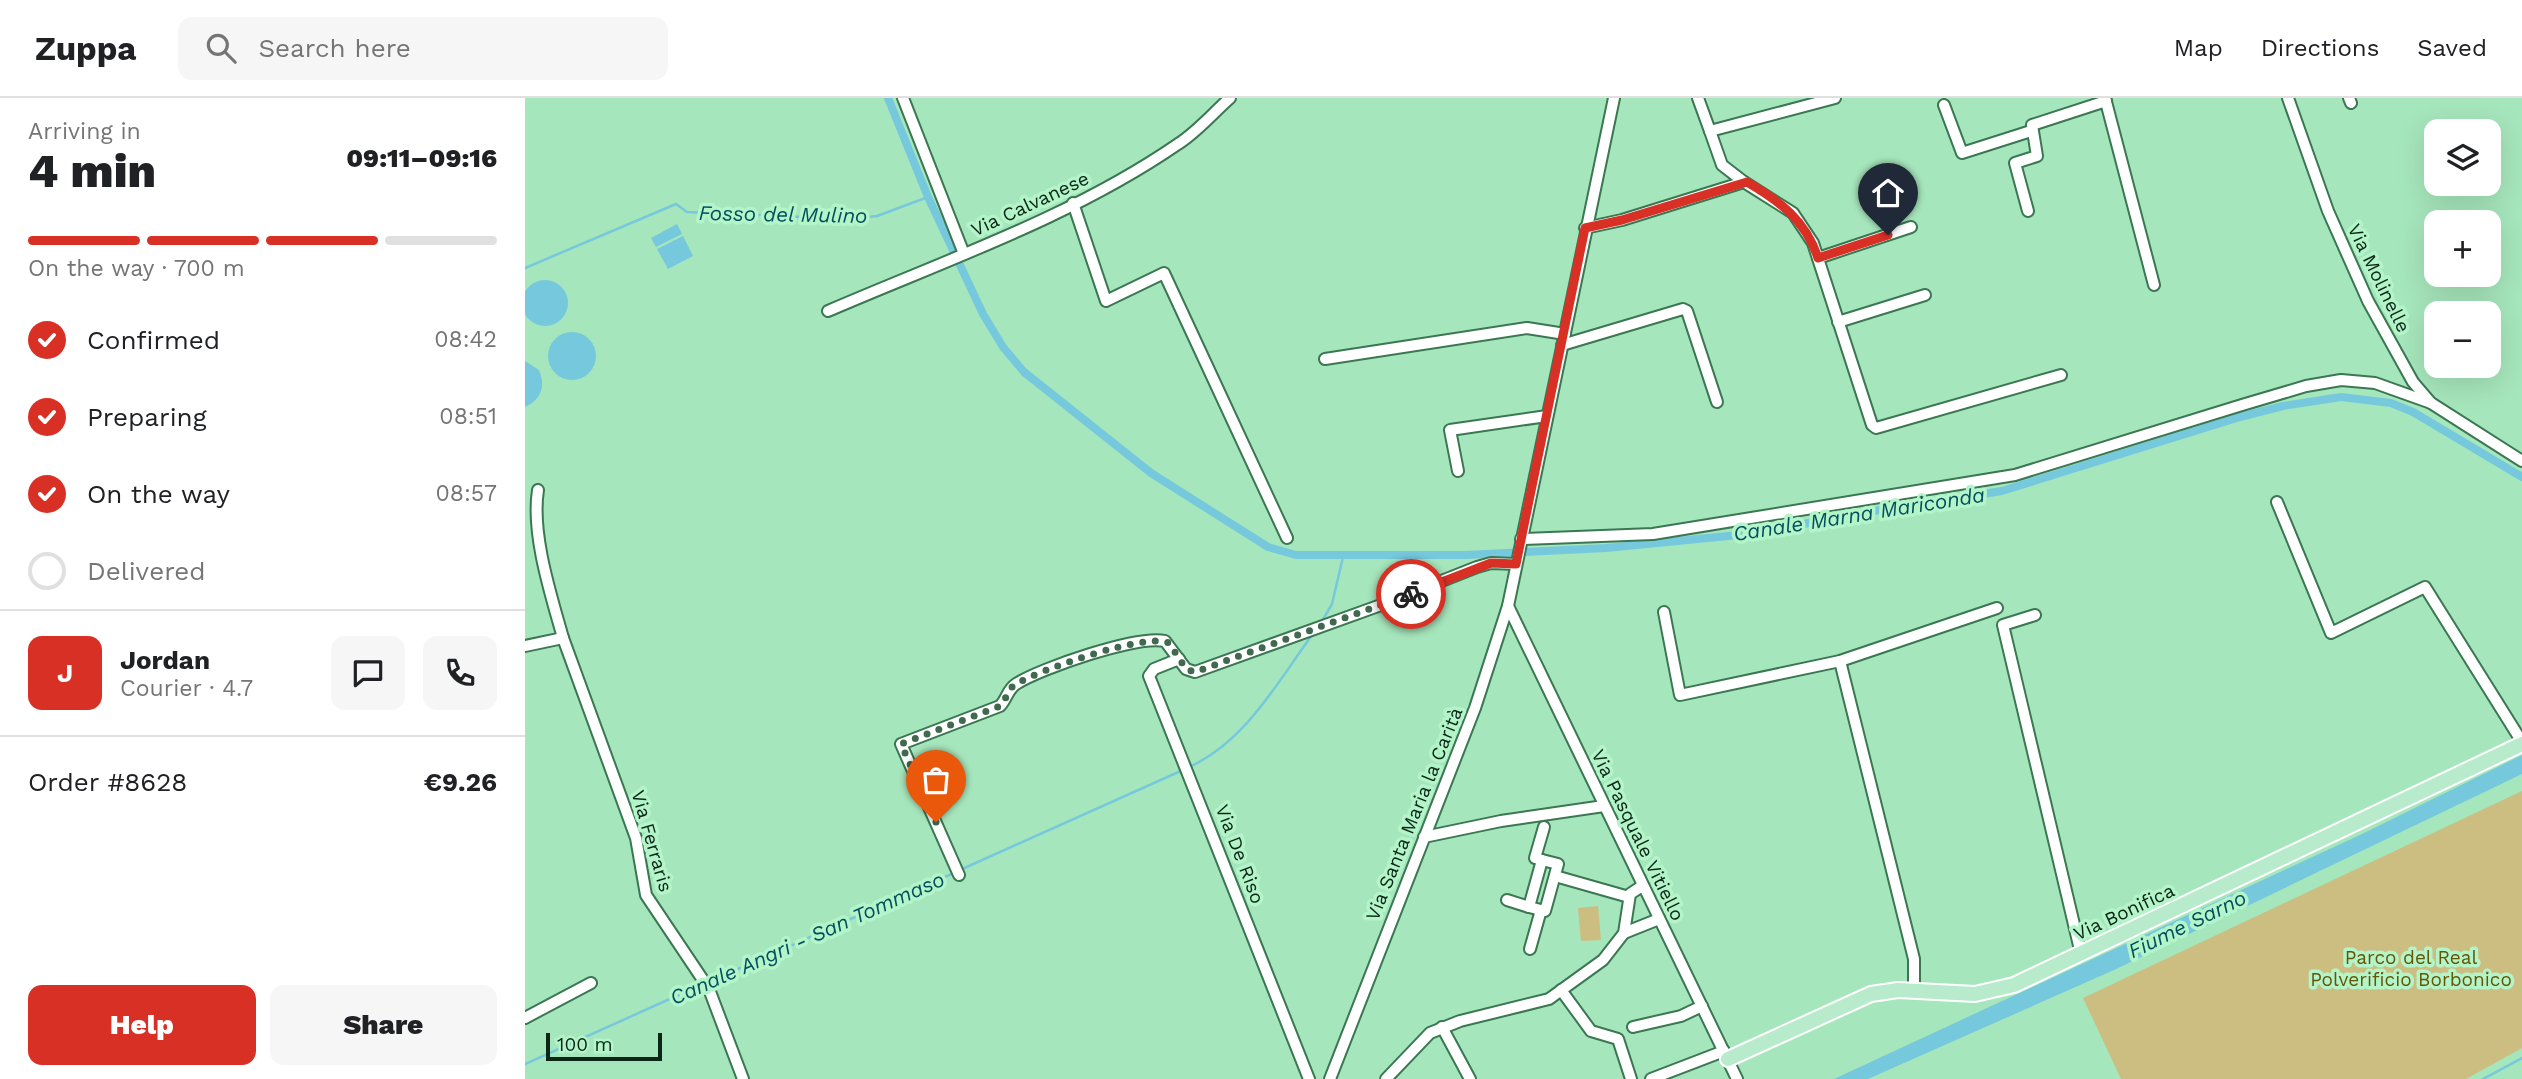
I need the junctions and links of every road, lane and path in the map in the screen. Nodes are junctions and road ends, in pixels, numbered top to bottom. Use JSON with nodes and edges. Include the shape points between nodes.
{"nodes":[{"id":1,"x":903,"y":98,"type":"edge"},
{"id":2,"x":1230,"y":98,"type":"edge"},
{"id":3,"x":1614,"y":98,"type":"edge"},
{"id":4,"x":1698,"y":98,"type":"edge"},
{"id":5,"x":1835,"y":98,"type":"edge"},
{"id":6,"x":2288,"y":98,"type":"edge"},
{"id":7,"x":2106,"y":100,"type":"edge"},
{"id":8,"x":1944,"y":105,"type":"dead end"},
{"id":9,"x":1710,"y":131,"type":"junction"},
{"id":10,"x":2031,"y":131,"type":"junction"},
{"id":11,"x":1744,"y":182,"type":"junction"},
{"id":12,"x":1073,"y":203,"type":"junction"},
{"id":13,"x":2028,"y":211,"type":"dead end"},
{"id":14,"x":1912,"y":227,"type":"dead end"},
{"id":15,"x":1585,"y":228,"type":"junction"},
{"id":16,"x":963,"y":255,"type":"junction"},
{"id":17,"x":1818,"y":258,"type":"junction"},
{"id":18,"x":2154,"y":285,"type":"dead end"},
{"id":19,"x":1925,"y":295,"type":"dead end"},
{"id":20,"x":828,"y":311,"type":"dead end"},
{"id":21,"x":1838,"y":322,"type":"junction"},
{"id":22,"x":1563,"y":339,"type":"junction"},
{"id":23,"x":1325,"y":359,"type":"dead end"},
{"id":24,"x":2061,"y":375,"type":"dead end"},
{"id":25,"x":1717,"y":402,"type":"dead end"},
{"id":26,"x":2431,"y":403,"type":"junction"},
{"id":27,"x":1547,"y":415,"type":"junction"},
{"id":28,"x":2522,"y":461,"type":"edge"},
{"id":29,"x":1458,"y":471,"type":"dead end"},
{"id":30,"x":538,"y":490,"type":"dead end"},
{"id":31,"x":2277,"y":502,"type":"dead end"},
{"id":32,"x":1287,"y":538,"type":"dead end"},
{"id":33,"x":1521,"y":542,"type":"junction"},
{"id":34,"x":1517,"y":561,"type":"junction"},
{"id":35,"x":1508,"y":606,"type":"junction"},
{"id":36,"x":1997,"y":608,"type":"dead end"},
{"id":37,"x":1664,"y":612,"type":"dead end"},
{"id":38,"x":2035,"y":615,"type":"dead end"},
{"id":39,"x":563,"y":638,"type":"junction"},
{"id":40,"x":525,"y":646,"type":"edge"},
{"id":41,"x":1179,"y":659,"type":"junction"},
{"id":42,"x":1840,"y":661,"type":"junction"},
{"id":43,"x":2522,"y":743,"type":"edge"},
{"id":44,"x":1604,"y":806,"type":"junction"},
{"id":45,"x":1544,"y":827,"type":"dead end"},
{"id":46,"x":1424,"y":838,"type":"junction"},
{"id":47,"x":1542,"y":860,"type":"junction"},
{"id":48,"x":957,"y":871,"type":"dead end"},
{"id":49,"x":1555,"y":876,"type":"junction"},
{"id":50,"x":1642,"y":886,"type":"junction"},
{"id":51,"x":1629,"y":897,"type":"junction"},
{"id":52,"x":1507,"y":900,"type":"dead end"},
{"id":53,"x":1529,"y":906,"type":"junction"},
{"id":54,"x":1541,"y":910,"type":"junction"},
{"id":55,"x":1629,"y":912,"type":"junction"},
{"id":56,"x":1659,"y":919,"type":"junction"},
{"id":57,"x":1646,"y":923,"type":"junction"},
{"id":58,"x":1624,"y":933,"type":"junction"},
{"id":59,"x":1531,"y":948,"type":"dead end"},
{"id":60,"x":2081,"y":954,"type":"junction"},
{"id":61,"x":591,"y":983,"type":"dead end"},
{"id":62,"x":1562,"y":990,"type":"junction"},
{"id":63,"x":1914,"y":991,"type":"junction"},
{"id":64,"x":1702,"y":1006,"type":"junction"},
{"id":65,"x":525,"y":1018,"type":"edge"},
{"id":66,"x":1442,"y":1027,"type":"junction"},
{"id":67,"x":1633,"y":1027,"type":"dead end"},
{"id":68,"x":1726,"y":1055,"type":"junction"},
{"id":69,"x":743,"y":1079,"type":"edge"},
{"id":70,"x":1310,"y":1079,"type":"edge"},
{"id":71,"x":1330,"y":1079,"type":"edge"},
{"id":72,"x":1386,"y":1079,"type":"edge"},
{"id":73,"x":1470,"y":1079,"type":"edge"},
{"id":74,"x":1631,"y":1079,"type":"edge"},
{"id":75,"x":1651,"y":1079,"type":"edge"},
{"id":76,"x":1737,"y":1079,"type":"edge"}],
"edges":[{"from":1,"to":16,"type":"street"},
{"from":2,"to":12,"type":"street","name":"Via Calvanese","via":[[1180,143]]},
{"from":3,"to":15,"type":"street","name":"Via Santa Maria la Carità"},
{"from":4,"to":9,"type":"street"},
{"from":5,"to":9,"type":"street"},
{"from":6,"to":26,"type":"street","name":"Via Molinelle","via":[[2328,211],[2368,301],[2413,382]]},
{"from":7,"to":10,"type":"street","via":[[2032,125]]},
{"from":7,"to":18,"type":"street"},
{"from":8,"to":10,"type":"street","via":[[1962,153]]},
{"from":9,"to":11,"type":"street","via":[[1723,165]]},
{"from":10,"to":13,"type":"street","via":[[2037,156],[2015,163]]},
{"from":11,"to":15,"type":"street"},
{"from":11,"to":17,"type":"street","via":[[1793,213]]},
{"from":12,"to":16,"type":"street","name":"Via Calvanese"},
{"from":12,"to":32,"type":"street","via":[[1105,301],[1164,272]]},
{"from":14,"to":17,"type":"street"},
{"from":15,"to":22,"type":"street","name":"Via Santa Maria la Carità"},
{"from":16,"to":20,"type":"street","name":"Via Calvanese"},
{"from":17,"to":21,"type":"street"},
{"from":19,"to":21,"type":"street"},
{"from":21,"to":24,"type":"street","via":[[1876,428]]},
{"from":22,"to":23,"type":"street","via":[[1527,328]]},
{"from":22,"to":25,"type":"street","via":[[1683,309]]},
{"from":22,"to":27,"type":"street","name":"Via Santa Maria la Carità"},
{"from":26,"to":28,"type":"street","name":"Via Molinelle"},
{"from":26,"to":33,"type":"street","via":[[2375,383],[2341,380],[2255,401],[2015,475],[1653,534]]},
{"from":27,"to":29,"type":"street","via":[[1450,430]]},
{"from":27,"to":33,"type":"street","name":"Via Santa Maria la Carità"},
{"from":30,"to":39,"type":"street","name":"Via Ferraris","via":[[548,583]]},
{"from":31,"to":43,"type":"street","via":[[2331,633],[2425,587]]},
{"from":33,"to":34,"type":"street","name":"Via Santa Maria la Carità"},
{"from":34,"to":35,"type":"street","name":"Via Santa Maria la Carità"},
{"from":34,"to":41,"type":"street","via":[[1477,567],[1195,672]]},
{"from":35,"to":44,"type":"street","name":"Via Pasquale Vitiello"},
{"from":35,"to":46,"type":"street","name":"Via Santa Maria la Carità","via":[[1490,668]]},
{"from":36,"to":42,"type":"street"},
{"from":37,"to":42,"type":"street","via":[[1679,695]]},
{"from":38,"to":60,"type":"street","via":[[2003,625]]},
{"from":39,"to":40,"type":"street"},
{"from":39,"to":69,"type":"street","name":"Via Ferraris","via":[[636,838],[646,895],[709,989]]},
{"from":41,"to":48,"type":"street","via":[[1162,640],[1103,651],[1015,685],[1000,706],[901,744]]},
{"from":41,"to":70,"type":"street","name":"Via De Riso","via":[[1154,669],[1149,676]]},
{"from":42,"to":63,"type":"street","via":[[1913,959]]},
{"from":43,"to":60,"type":"main road","name":"Via Bonifica"},
{"from":44,"to":46,"type":"street"},
{"from":44,"to":50,"type":"street","name":"Via Pasquale Vitiello"},
{"from":45,"to":47,"type":"street","via":[[1535,858]]},
{"from":46,"to":71,"type":"street","name":"Via Santa Maria la Carità"},
{"from":47,"to":49,"type":"street","via":[[1558,864]]},
{"from":47,"to":53,"type":"street"},
{"from":49,"to":51,"type":"street"},
{"from":49,"to":54,"type":"street","via":[[1545,911]]},
{"from":50,"to":51,"type":"street"},
{"from":50,"to":56,"type":"street","name":"Via Pasquale Vitiello"},
{"from":51,"to":55,"type":"street"},
{"from":52,"to":53,"type":"street"},
{"from":53,"to":54,"type":"street"},
{"from":54,"to":59,"type":"street"},
{"from":55,"to":57,"type":"street","via":[[1635,921]]},
{"from":55,"to":58,"type":"street"},
{"from":56,"to":57,"type":"street"},
{"from":56,"to":64,"type":"street","name":"Via Pasquale Vitiello"},
{"from":57,"to":58,"type":"street"},
{"from":58,"to":62,"type":"street","via":[[1604,960]]},
{"from":60,"to":63,"type":"main road","name":"Via Bonifica","via":[[1986,993]]},
{"from":61,"to":65,"type":"street"},
{"from":62,"to":66,"type":"street","via":[[1540,1002]]},
{"from":62,"to":74,"type":"street","via":[[1591,1031],[1618,1039]]},
{"from":63,"to":68,"type":"main road","name":"Via Bonifica","via":[[1871,994]]},
{"from":64,"to":67,"type":"street"},
{"from":64,"to":68,"type":"street","name":"Via Pasquale Vitiello"},
{"from":66,"to":72,"type":"street","via":[[1421,1041]]},
{"from":66,"to":73,"type":"street"},
{"from":68,"to":75,"type":"street"},
{"from":68,"to":76,"type":"street","name":"Via Pasquale Vitiello"}]}
